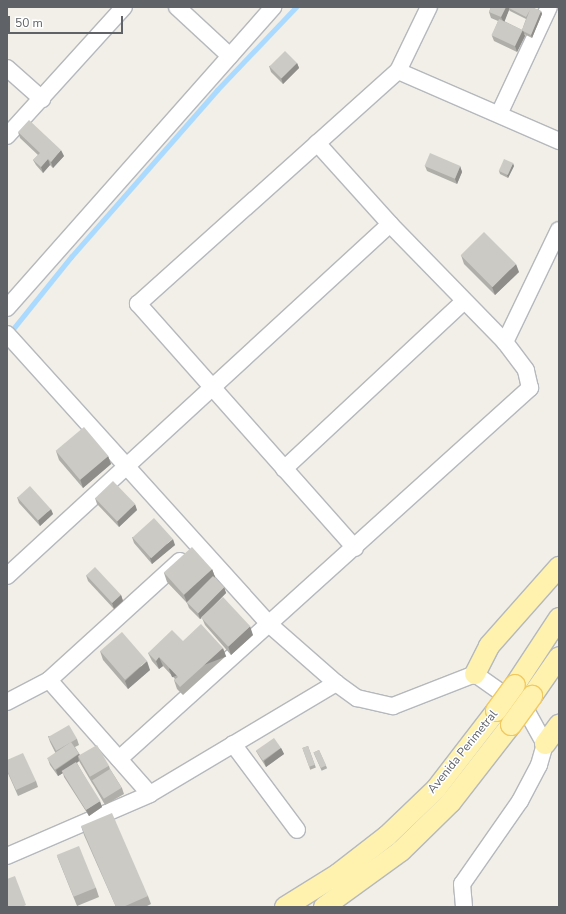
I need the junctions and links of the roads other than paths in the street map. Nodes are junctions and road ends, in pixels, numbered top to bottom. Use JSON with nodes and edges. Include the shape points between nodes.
{"nodes":[{"id":1,"x":124,"y":7,"type":"edge"},
{"id":2,"x":177,"y":7,"type":"edge"},
{"id":3,"x":273,"y":7,"type":"edge"},
{"id":4,"x":429,"y":7,"type":"edge"},
{"id":5,"x":549,"y":7,"type":"edge"},
{"id":6,"x":230,"y":56,"type":"junction"},
{"id":7,"x":7,"y":68,"type":"edge"},
{"id":8,"x":398,"y":71,"type":"junction"},
{"id":9,"x":42,"y":99,"type":"junction"},
{"id":10,"x":500,"y":112,"type":"junction"},
{"id":11,"x":7,"y":136,"type":"edge"},
{"id":12,"x":559,"y":141,"type":"edge"},
{"id":13,"x":317,"y":143,"type":"junction"},
{"id":14,"x":390,"y":224,"type":"junction"},
{"id":15,"x":559,"y":230,"type":"edge"},
{"id":16,"x":464,"y":302,"type":"junction"},
{"id":17,"x":7,"y":308,"type":"edge"},
{"id":18,"x":11,"y":338,"type":"edge"},
{"id":19,"x":505,"y":342,"type":"junction"},
{"id":20,"x":211,"y":387,"type":"junction"},
{"id":21,"x":125,"y":464,"type":"junction"},
{"id":22,"x":284,"y":469,"type":"junction"},
{"id":23,"x":198,"y":545,"type":"junction"},
{"id":24,"x":355,"y":548,"type":"junction"},
{"id":25,"x":559,"y":567,"type":"edge"},
{"id":26,"x":7,"y":576,"type":"edge"},
{"id":27,"x":559,"y":618,"type":"edge"},
{"id":28,"x":270,"y":625,"type":"junction"},
{"id":29,"x":559,"y":657,"type":"edge"},
{"id":30,"x":475,"y":674,"type":"junction"},
{"id":31,"x":49,"y":680,"type":"junction"},
{"id":32,"x":336,"y":683,"type":"junction"},
{"id":33,"x":7,"y":702,"type":"edge"},
{"id":34,"x":559,"y":726,"type":"edge"},
{"id":35,"x":233,"y":744,"type":"junction"},
{"id":36,"x":545,"y":744,"type":"junction"},
{"id":37,"x":119,"y":759,"type":"junction"},
{"id":38,"x":150,"y":794,"type":"junction"},
{"id":39,"x":296,"y":830,"type":"dead end"},
{"id":40,"x":7,"y":856,"type":"edge"},
{"id":41,"x":285,"y":907,"type":"edge"},
{"id":42,"x":324,"y":907,"type":"edge"},
{"id":43,"x":464,"y":907,"type":"edge"}],
"edges":[{"from":1,"to":9,"type":"street"},
{"from":2,"to":6,"type":"street"},
{"from":3,"to":6,"type":"street"},
{"from":4,"to":8,"type":"street"},
{"from":5,"to":10,"type":"street"},
{"from":6,"to":17,"type":"street"},
{"from":7,"to":9,"type":"street"},
{"from":8,"to":10,"type":"street"},
{"from":8,"to":13,"type":"street"},
{"from":9,"to":11,"type":"street"},
{"from":10,"to":12,"type":"street"},
{"from":13,"to":14,"type":"street"},
{"from":13,"to":20,"type":"street","via":[[138,304]]},
{"from":14,"to":16,"type":"street"},
{"from":14,"to":20,"type":"street"},
{"from":15,"to":19,"type":"street"},
{"from":16,"to":19,"type":"street"},
{"from":16,"to":22,"type":"street"},
{"from":18,"to":21,"type":"street"},
{"from":19,"to":24,"type":"street","via":[[526,370],[530,388]]},
{"from":20,"to":21,"type":"street"},
{"from":20,"to":22,"type":"street"},
{"from":21,"to":23,"type":"street"},
{"from":21,"to":26,"type":"street"},
{"from":22,"to":24,"type":"street"},
{"from":23,"to":28,"type":"street"},
{"from":23,"to":31,"type":"street"},
{"from":24,"to":28,"type":"street"},
{"from":25,"to":30,"type":"main road","via":[[489,646]]},
{"from":27,"to":41,"type":"main road","name":"Avenida Perimetral","bridge":true,"via":[[515,685],[436,789],[387,836],[338,874]]},
{"from":28,"to":32,"type":"street"},
{"from":28,"to":37,"type":"street"},
{"from":29,"to":42,"type":"main road","name":"Avenida Perimetral","bridge":true,"via":[[511,725],[451,802],[401,851]]},
{"from":30,"to":32,"type":"street","via":[[393,706],[357,698]]},
{"from":30,"to":36,"type":"street","via":[[526,710]]},
{"from":31,"to":33,"type":"street"},
{"from":31,"to":37,"type":"street"},
{"from":32,"to":35,"type":"street"},
{"from":34,"to":36,"type":"main road"},
{"from":35,"to":38,"type":"street"},
{"from":35,"to":39,"type":"street"},
{"from":36,"to":43,"type":"street","via":[[539,765],[520,801],[462,884]]},
{"from":37,"to":38,"type":"street"},
{"from":38,"to":40,"type":"street"}]}
